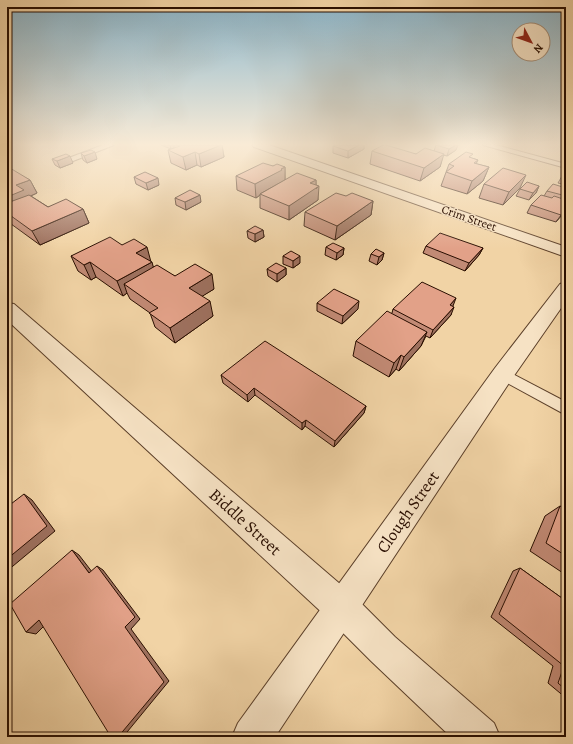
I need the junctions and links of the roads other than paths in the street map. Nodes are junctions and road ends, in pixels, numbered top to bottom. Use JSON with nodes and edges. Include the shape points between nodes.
{"nodes":[{"id":1,"x":358,"y":180,"type":"edge"},
{"id":2,"x":566,"y":252,"type":"edge"},
{"id":3,"x":566,"y":288,"type":"edge"},
{"id":4,"x":7,"y":309,"type":"edge"},
{"id":5,"x":503,"y":374,"type":"junction"},
{"id":6,"x":566,"y":409,"type":"edge"},
{"id":7,"x":342,"y":608,"type":"junction"},
{"id":8,"x":252,"y":737,"type":"edge"},
{"id":9,"x":480,"y":737,"type":"edge"}],
"edges":[{"from":1,"to":2,"type":"street","name":"Crim Street"},
{"from":3,"to":5,"type":"street","name":"Clough Street"},
{"from":4,"to":7,"type":"street","name":"Biddle Street"},
{"from":5,"to":6,"type":"lane"},
{"from":5,"to":7,"type":"street","name":"Clough Street"},
{"from":7,"to":8,"type":"street","name":"Clough Street"},
{"from":7,"to":9,"type":"street","name":"Biddle Street"}]}
